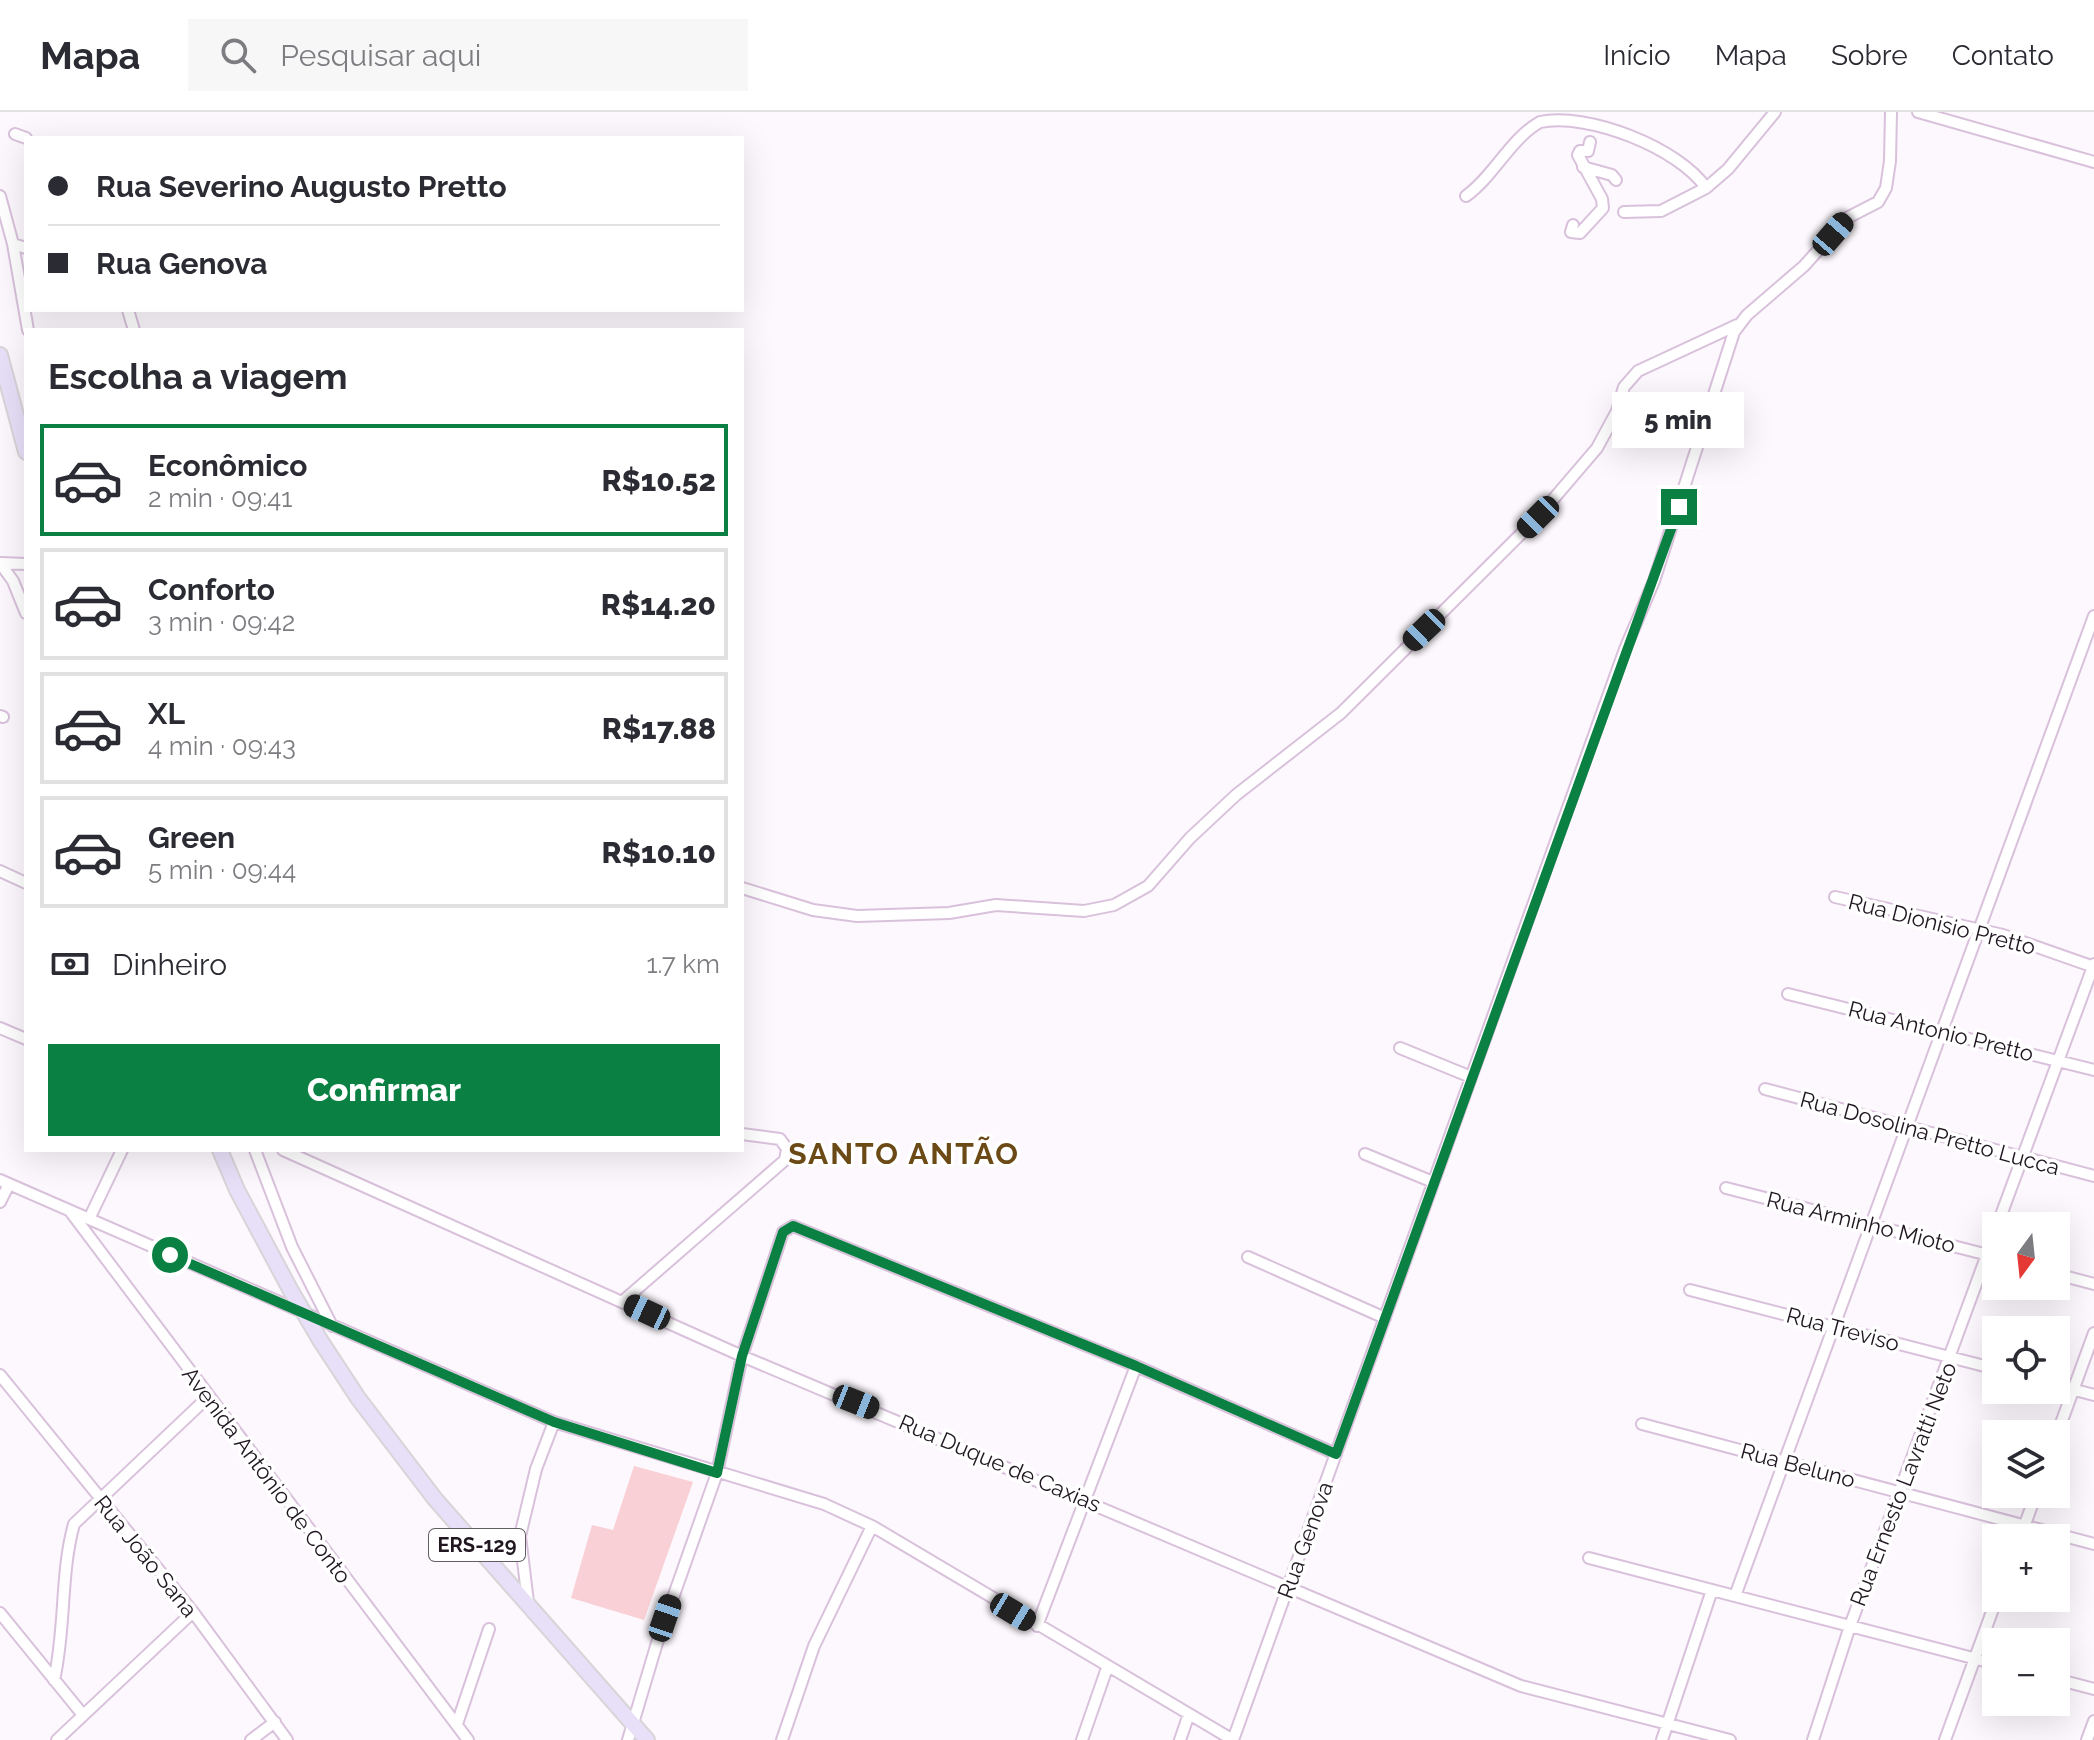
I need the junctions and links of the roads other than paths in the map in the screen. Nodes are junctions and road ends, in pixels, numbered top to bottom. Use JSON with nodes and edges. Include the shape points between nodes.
{"nodes":[{"id":1,"x":1775,"y":112,"type":"edge"},
{"id":2,"x":1891,"y":112,"type":"edge"},
{"id":3,"x":1918,"y":112,"type":"edge"},
{"id":4,"x":1590,"y":142,"type":"dead end"},
{"id":5,"x":2094,"y":162,"type":"edge"},
{"id":6,"x":1584,"y":171,"type":"junction"},
{"id":7,"x":1616,"y":180,"type":"dead end"},
{"id":8,"x":1706,"y":188,"type":"junction"},
{"id":9,"x":0,"y":196,"type":"edge"},
{"id":10,"x":1466,"y":196,"type":"dead end"},
{"id":11,"x":1624,"y":212,"type":"dead end"},
{"id":12,"x":1573,"y":225,"type":"dead end"},
{"id":13,"x":13,"y":244,"type":"junction"},
{"id":14,"x":24,"y":247,"type":"edge"},
{"id":15,"x":24,"y":307,"type":"edge"},
{"id":16,"x":1738,"y":325,"type":"junction"},
{"id":17,"x":0,"y":355,"type":"edge"},
{"id":18,"x":24,"y":445,"type":"edge"},
{"id":19,"x":0,"y":563,"type":"edge"},
{"id":20,"x":24,"y":564,"type":"edge"},
{"id":21,"x":24,"y":608,"type":"edge"},
{"id":22,"x":2094,"y":616,"type":"edge"},
{"id":23,"x":0,"y":871,"type":"edge"},
{"id":24,"x":24,"y":882,"type":"edge"},
{"id":25,"x":744,"y":889,"type":"edge"},
{"id":26,"x":1835,"y":897,"type":"dead end"},
{"id":27,"x":1976,"y":931,"type":"junction"},
{"id":28,"x":2094,"y":966,"type":"edge"},
{"id":29,"x":1788,"y":994,"type":"dead end"},
{"id":30,"x":0,"y":1028,"type":"edge"},
{"id":31,"x":1943,"y":1030,"type":"junction"},
{"id":32,"x":24,"y":1038,"type":"edge"},
{"id":33,"x":1400,"y":1048,"type":"dead end"},
{"id":34,"x":2058,"y":1060,"type":"junction"},
{"id":35,"x":2094,"y":1070,"type":"edge"},
{"id":36,"x":1471,"y":1077,"type":"junction"},
{"id":37,"x":1765,"y":1089,"type":"dead end"},
{"id":38,"x":1907,"y":1127,"type":"junction"},
{"id":39,"x":744,"y":1134,"type":"edge"},
{"id":40,"x":121,"y":1152,"type":"edge"},
{"id":41,"x":221,"y":1152,"type":"edge"},
{"id":42,"x":256,"y":1152,"type":"edge"},
{"id":43,"x":288,"y":1152,"type":"edge"},
{"id":44,"x":1365,"y":1154,"type":"dead end"},
{"id":45,"x":2021,"y":1159,"type":"junction"},
{"id":46,"x":2094,"y":1176,"type":"edge"},
{"id":47,"x":4,"y":1182,"type":"edge"},
{"id":48,"x":1433,"y":1182,"type":"junction"},
{"id":49,"x":1726,"y":1188,"type":"dead end"},
{"id":50,"x":0,"y":1202,"type":"edge"},
{"id":51,"x":68,"y":1209,"type":"junction"},
{"id":52,"x":2003,"y":1212,"type":"edge"},
{"id":53,"x":89,"y":1219,"type":"junction"},
{"id":54,"x":1872,"y":1223,"type":"junction"},
{"id":55,"x":1982,"y":1253,"type":"edge"},
{"id":56,"x":1248,"y":1257,"type":"dead end"},
{"id":57,"x":2070,"y":1278,"type":"edge"},
{"id":58,"x":1982,"y":1280,"type":"edge"},
{"id":59,"x":2094,"y":1284,"type":"edge"},
{"id":60,"x":1690,"y":1290,"type":"dead end"},
{"id":61,"x":623,"y":1301,"type":"junction"},
{"id":62,"x":1385,"y":1318,"type":"junction"},
{"id":63,"x":332,"y":1326,"type":"junction"},
{"id":64,"x":1833,"y":1327,"type":"junction"},
{"id":65,"x":2094,"y":1333,"type":"edge"},
{"id":66,"x":742,"y":1356,"type":"junction"},
{"id":67,"x":1950,"y":1357,"type":"junction"},
{"id":68,"x":1982,"y":1365,"type":"edge"},
{"id":69,"x":1136,"y":1366,"type":"junction"},
{"id":70,"x":0,"y":1375,"type":"edge"},
{"id":71,"x":2070,"y":1388,"type":"edge"},
{"id":72,"x":2073,"y":1389,"type":"junction"},
{"id":73,"x":2094,"y":1395,"type":"edge"},
{"id":74,"x":208,"y":1397,"type":"junction"},
{"id":75,"x":2062,"y":1420,"type":"edge"},
{"id":76,"x":554,"y":1422,"type":"junction"},
{"id":77,"x":1642,"y":1424,"type":"dead end"},
{"id":78,"x":1336,"y":1454,"type":"junction"},
{"id":79,"x":1784,"y":1462,"type":"junction"},
{"id":80,"x":717,"y":1473,"type":"junction"},
{"id":81,"x":1901,"y":1492,"type":"junction"},
{"id":82,"x":1087,"y":1500,"type":"junction"},
{"id":83,"x":102,"y":1501,"type":"junction"},
{"id":84,"x":2021,"y":1524,"type":"edge"},
{"id":85,"x":872,"y":1526,"type":"junction"},
{"id":86,"x":2070,"y":1537,"type":"edge"},
{"id":87,"x":2094,"y":1544,"type":"edge"},
{"id":88,"x":1589,"y":1558,"type":"dead end"},
{"id":89,"x":1288,"y":1586,"type":"junction"},
{"id":90,"x":1712,"y":1590,"type":"junction"},
{"id":91,"x":1735,"y":1596,"type":"junction"},
{"id":92,"x":528,"y":1602,"type":"junction"},
{"id":93,"x":193,"y":1612,"type":"junction"},
{"id":94,"x":1992,"y":1612,"type":"edge"},
{"id":95,"x":0,"y":1613,"type":"edge"},
{"id":96,"x":1037,"y":1626,"type":"junction"},
{"id":97,"x":1850,"y":1626,"type":"junction"},
{"id":98,"x":489,"y":1629,"type":"dead end"},
{"id":99,"x":1974,"y":1658,"type":"junction"},
{"id":100,"x":1982,"y":1660,"type":"edge"},
{"id":101,"x":1107,"y":1668,"type":"junction"},
{"id":102,"x":54,"y":1680,"type":"junction"},
{"id":103,"x":2070,"y":1683,"type":"edge"},
{"id":104,"x":2094,"y":1689,"type":"edge"},
{"id":105,"x":1189,"y":1714,"type":"junction"},
{"id":106,"x":83,"y":1715,"type":"junction"},
{"id":107,"x":2094,"y":1721,"type":"edge"},
{"id":108,"x":275,"y":1722,"type":"junction"},
{"id":109,"x":457,"y":1724,"type":"junction"},
{"id":110,"x":1667,"y":1724,"type":"junction"},
{"id":111,"x":631,"y":1733,"type":"edge"},
{"id":112,"x":57,"y":1740,"type":"edge"},
{"id":113,"x":251,"y":1740,"type":"edge"},
{"id":114,"x":287,"y":1740,"type":"edge"},
{"id":115,"x":468,"y":1740,"type":"edge"},
{"id":116,"x":647,"y":1740,"type":"edge"},
{"id":117,"x":782,"y":1740,"type":"edge"},
{"id":118,"x":1082,"y":1740,"type":"edge"},
{"id":119,"x":1180,"y":1740,"type":"edge"},
{"id":120,"x":1233,"y":1740,"type":"edge"},
{"id":121,"x":1662,"y":1740,"type":"edge"},
{"id":122,"x":1730,"y":1740,"type":"edge"},
{"id":123,"x":1813,"y":1740,"type":"edge"},
{"id":124,"x":1945,"y":1740,"type":"edge"},
{"id":125,"x":2087,"y":1740,"type":"edge"}],
"edges":[{"from":1,"to":8,"type":"street"},
{"from":2,"to":16,"type":"street","via":[[1890,161],[1878,202],[1847,218],[1804,266]]},
{"from":3,"to":5,"type":"street"},
{"from":4,"to":6,"type":"street","via":[[1588,151],[1578,155]]},
{"from":6,"to":7,"type":"street"},
{"from":6,"to":12,"type":"street","via":[[1606,206],[1580,233],[1571,232]]},
{"from":8,"to":10,"type":"street","via":[[1696,173],[1637,131],[1561,115],[1529,129]]},
{"from":8,"to":11,"type":"street","via":[[1661,211]]},
{"from":9,"to":13,"type":"street"},
{"from":13,"to":14,"type":"street"},
{"from":13,"to":15,"type":"street"},
{"from":16,"to":25,"type":"street","via":[[1638,371],[1624,387],[1597,448],[1529,527],[1341,713],[1236,795],[1148,886],[1114,905],[1084,911],[996,905],[949,913],[857,916],[813,910]]},
{"from":16,"to":36,"type":"street","name":"Rua Genova","via":[[1687,482]]},
{"from":17,"to":18,"type":"main road"},
{"from":19,"to":20,"type":"street"},
{"from":19,"to":21,"type":"street"},
{"from":22,"to":27,"type":"street"},
{"from":23,"to":24,"type":"street"},
{"from":26,"to":27,"type":"street","name":"Rua Dionisio Pretto"},
{"from":27,"to":28,"type":"street","name":"Rua Dionisio Pretto"},
{"from":27,"to":31,"type":"street"},
{"from":28,"to":34,"type":"street","name":"Rua Ernesto Lavratti Neto"},
{"from":29,"to":31,"type":"street","name":"Rua Antonio Pretto"},
{"from":30,"to":32,"type":"street"},
{"from":31,"to":34,"type":"street","name":"Rua Antonio Pretto"},
{"from":31,"to":38,"type":"street"},
{"from":33,"to":36,"type":"street"},
{"from":34,"to":35,"type":"street","name":"Rua Antonio Pretto"},
{"from":34,"to":45,"type":"street","name":"Rua Ernesto Lavratti Neto"},
{"from":36,"to":48,"type":"street","name":"Rua Genova"},
{"from":37,"to":38,"type":"street","name":"Rua Dosolina Pretto Lucca"},
{"from":38,"to":45,"type":"street","name":"Rua Dosolina Pretto Lucca"},
{"from":38,"to":54,"type":"street"},
{"from":39,"to":61,"type":"street","via":[[780,1139],[787,1149],[785,1160]]},
{"from":40,"to":53,"type":"street"},
{"from":41,"to":92,"type":"main road","number":"ERS-129","bridge":true,"via":[[291,1291],[358,1398],[435,1499]]},
{"from":42,"to":63,"type":"street","via":[[292,1247]]},
{"from":43,"to":61,"type":"street","name":"Rua Duque de Caxias"},
{"from":44,"to":48,"type":"street"},
{"from":45,"to":46,"type":"street","name":"Rua Dosolina Pretto Lucca"},
{"from":45,"to":52,"type":"street","name":"Rua Ernesto Lavratti Neto"},
{"from":47,"to":50,"type":"street"},
{"from":47,"to":51,"type":"street"},
{"from":48,"to":62,"type":"street","name":"Rua Genova"},
{"from":49,"to":54,"type":"street","name":"Rua Arminho Mioto"},
{"from":51,"to":53,"type":"street"},
{"from":51,"to":74,"type":"street","name":"Avenida Antônio de Conto"},
{"from":53,"to":63,"type":"street"},
{"from":54,"to":55,"type":"street","name":"Rua Arminho Mioto"},
{"from":54,"to":64,"type":"street"},
{"from":56,"to":62,"type":"street"},
{"from":57,"to":59,"type":"street"},
{"from":58,"to":67,"type":"street","name":"Rua Ernesto Lavratti Neto"},
{"from":60,"to":64,"type":"street","name":"Rua Treviso"},
{"from":61,"to":66,"type":"street","name":"Rua Duque de Caxias"},
{"from":62,"to":78,"type":"street","name":"Rua Genova"},
{"from":63,"to":76,"type":"street"},
{"from":64,"to":67,"type":"street","name":"Rua Treviso"},
{"from":64,"to":79,"type":"street"},
{"from":65,"to":72,"type":"street"},
{"from":66,"to":69,"type":"street","via":[[783,1232],[793,1226]]},
{"from":66,"to":80,"type":"street"},
{"from":66,"to":82,"type":"street","name":"Rua Duque de Caxias"},
{"from":67,"to":68,"type":"street","name":"Rua Treviso"},
{"from":67,"to":81,"type":"street","name":"Rua Ernesto Lavratti Neto"},
{"from":69,"to":78,"type":"street"},
{"from":69,"to":82,"type":"street"},
{"from":70,"to":83,"type":"street","name":"Rua João Sana"},
{"from":71,"to":72,"type":"street"},
{"from":72,"to":73,"type":"street"},
{"from":72,"to":75,"type":"street"},
{"from":74,"to":83,"type":"street"},
{"from":74,"to":109,"type":"street","name":"Avenida Antônio de Conto"},
{"from":76,"to":80,"type":"street"},
{"from":76,"to":92,"type":"street","via":[[520,1536]]},
{"from":77,"to":79,"type":"street","name":"Rua Beluno"},
{"from":78,"to":89,"type":"street","name":"Rua Genova"},
{"from":79,"to":81,"type":"street","name":"Rua Beluno"},
{"from":79,"to":91,"type":"street"},
{"from":80,"to":85,"type":"street","via":[[824,1504]]},
{"from":80,"to":111,"type":"street"},
{"from":81,"to":84,"type":"street","name":"Rua Beluno"},
{"from":81,"to":97,"type":"street","name":"Rua Ernesto Lavratti Neto"},
{"from":82,"to":89,"type":"street","name":"Rua Duque de Caxias"},
{"from":82,"to":96,"type":"street"},
{"from":83,"to":93,"type":"street","name":"Rua João Sana"},
{"from":83,"to":102,"type":"street","via":[[74,1524],[67,1549]]},
{"from":85,"to":96,"type":"street"},
{"from":85,"to":117,"type":"street","via":[[814,1646]]},
{"from":86,"to":87,"type":"street","name":"Rua Beluno"},
{"from":88,"to":90,"type":"street"},
{"from":89,"to":110,"type":"street","name":"Rua Duque de Caxias","via":[[1521,1686]]},
{"from":89,"to":120,"type":"street","name":"Rua Genova"},
{"from":90,"to":91,"type":"street"},
{"from":90,"to":110,"type":"street"},
{"from":91,"to":97,"type":"street"},
{"from":92,"to":111,"type":"main road","number":"ERS-129"},
{"from":93,"to":106,"type":"street"},
{"from":93,"to":108,"type":"street","name":"Rua João Sana"},
{"from":94,"to":99,"type":"street"},
{"from":95,"to":102,"type":"street"},
{"from":96,"to":101,"type":"street"},
{"from":97,"to":99,"type":"street"},
{"from":97,"to":123,"type":"street","name":"Rua Ernesto Lavratti Neto"},
{"from":98,"to":109,"type":"street"},
{"from":99,"to":100,"type":"street"},
{"from":99,"to":124,"type":"street"},
{"from":101,"to":105,"type":"street"},
{"from":101,"to":118,"type":"street"},
{"from":102,"to":106,"type":"street"},
{"from":103,"to":104,"type":"street"},
{"from":105,"to":119,"type":"street"},
{"from":105,"to":120,"type":"street"},
{"from":106,"to":112,"type":"street"},
{"from":107,"to":125,"type":"street"},
{"from":108,"to":113,"type":"street"},
{"from":108,"to":114,"type":"street","name":"Rua João Sana"},
{"from":109,"to":115,"type":"street","name":"Avenida Antônio de Conto"},
{"from":110,"to":121,"type":"street"},
{"from":110,"to":122,"type":"street","name":"Rua Duque de Caxias"},
{"from":111,"to":116,"type":"main road","number":"ERS-129"}]}
